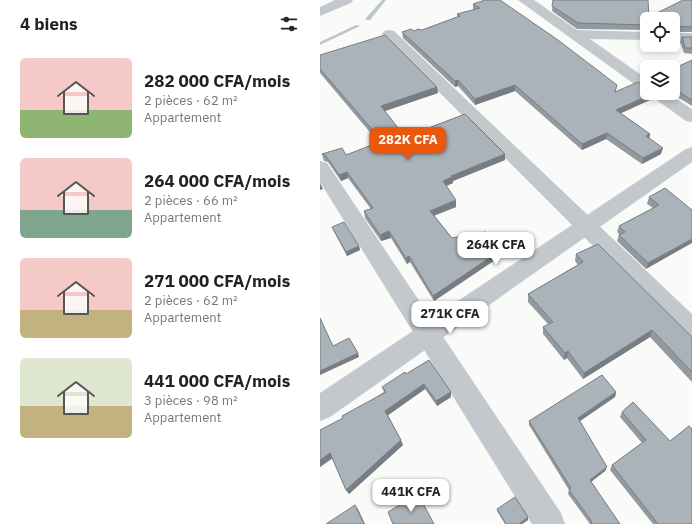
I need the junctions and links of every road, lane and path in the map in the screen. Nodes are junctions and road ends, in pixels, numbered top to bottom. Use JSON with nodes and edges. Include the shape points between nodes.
{"nodes":[{"id":1,"x":346,"y":0,"type":"edge"},
{"id":2,"x":525,"y":0,"type":"edge"},
{"id":3,"x":320,"y":12,"type":"edge"},
{"id":4,"x":389,"y":34,"type":"dead end"},
{"id":5,"x":573,"y":34,"type":"junction"},
{"id":6,"x":640,"y":36,"type":"edge"},
{"id":7,"x":680,"y":37,"type":"edge"},
{"id":8,"x":692,"y":38,"type":"edge"},
{"id":9,"x":640,"y":81,"type":"edge"},
{"id":10,"x":667,"y":100,"type":"edge"},
{"id":11,"x":692,"y":117,"type":"edge"},
{"id":12,"x":692,"y":153,"type":"edge"},
{"id":13,"x":320,"y":167,"type":"edge"},
{"id":14,"x":586,"y":225,"type":"junction"},
{"id":15,"x":692,"y":329,"type":"edge"},
{"id":16,"x":428,"y":334,"type":"junction"},
{"id":17,"x":320,"y":408,"type":"edge"},
{"id":18,"x":550,"y":524,"type":"edge"}],
"edges":[{"from":1,"to":3,"type":"street"},
{"from":2,"to":5,"type":"street"},
{"from":4,"to":14,"type":"street"},
{"from":5,"to":6,"type":"street"},
{"from":5,"to":9,"type":"street"},
{"from":7,"to":8,"type":"street"},
{"from":10,"to":11,"type":"street"},
{"from":12,"to":14,"type":"street"},
{"from":13,"to":16,"type":"street"},
{"from":14,"to":15,"type":"street"},
{"from":14,"to":16,"type":"street"},
{"from":16,"to":17,"type":"street"},
{"from":16,"to":18,"type":"street"}]}
